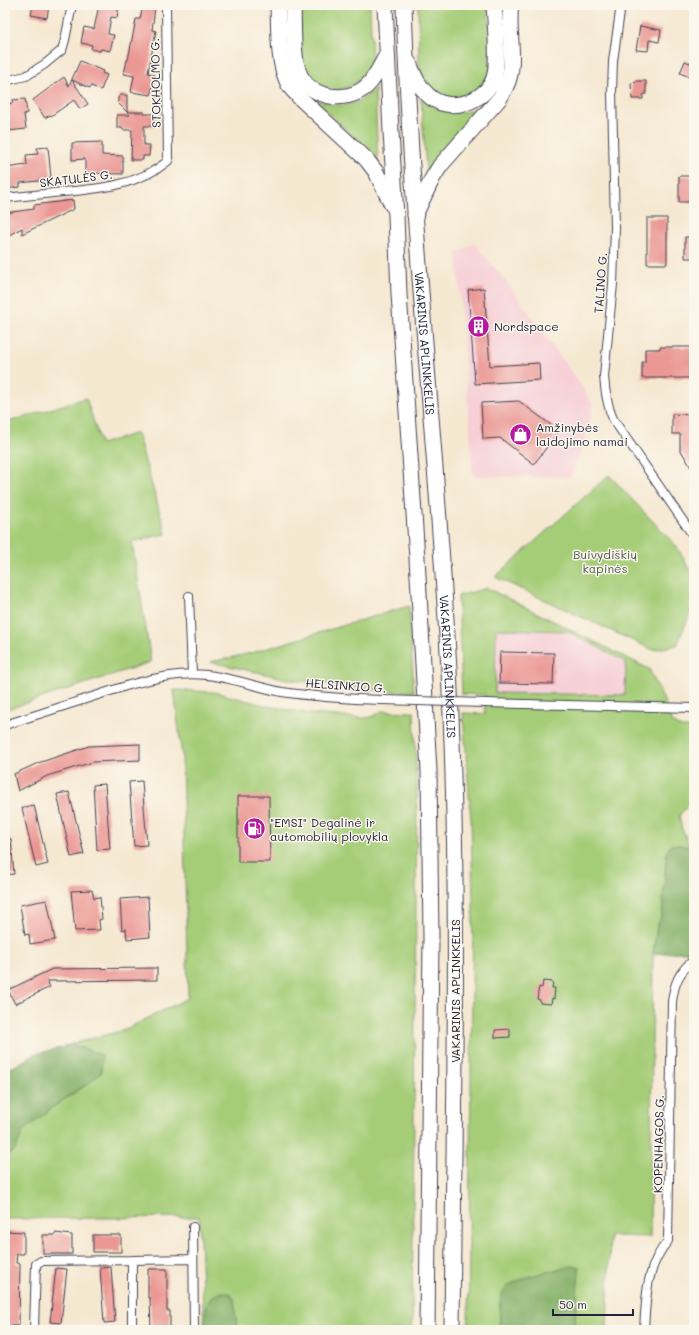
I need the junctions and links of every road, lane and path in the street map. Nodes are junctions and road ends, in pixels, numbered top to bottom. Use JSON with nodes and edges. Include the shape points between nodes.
{"nodes":[{"id":1,"x":72,"y":5,"type":"edge"},
{"id":2,"x":166,"y":5,"type":"edge"},
{"id":3,"x":278,"y":5,"type":"edge"},
{"id":4,"x":293,"y":5,"type":"edge"},
{"id":5,"x":386,"y":5,"type":"edge"},
{"id":6,"x":404,"y":5,"type":"edge"},
{"id":7,"x":494,"y":5,"type":"edge"},
{"id":8,"x":512,"y":5,"type":"edge"},
{"id":9,"x":621,"y":5,"type":"edge"},
{"id":10,"x":405,"y":53,"type":"junction"},
{"id":11,"x":387,"y":54,"type":"junction"},
{"id":12,"x":5,"y":81,"type":"edge"},
{"id":13,"x":168,"y":161,"type":"joint"},
{"id":14,"x":5,"y":198,"type":"edge"},
{"id":15,"x":396,"y":216,"type":"junction"},
{"id":16,"x":415,"y":216,"type":"junction"},
{"id":17,"x":694,"y":537,"type":"edge"},
{"id":18,"x":189,"y":596,"type":"dead end"},
{"id":19,"x":192,"y":674,"type":"junction"},
{"id":20,"x":694,"y":708,"type":"edge"},
{"id":21,"x":5,"y":726,"type":"edge"},
{"id":22,"x":694,"y":960,"type":"edge"},
{"id":23,"x":193,"y":1227,"type":"dead end"},
{"id":24,"x":193,"y":1259,"type":"junction"},
{"id":25,"x":132,"y":1260,"type":"junction"},
{"id":26,"x":34,"y":1330,"type":"edge"},
{"id":27,"x":132,"y":1330,"type":"edge"},
{"id":28,"x":194,"y":1330,"type":"edge"},
{"id":29,"x":427,"y":1330,"type":"edge"},
{"id":30,"x":452,"y":1330,"type":"edge"},
{"id":31,"x":644,"y":1330,"type":"edge"}],
"edges":[{"from":1,"to":12,"type":"street","via":[[62,50],[26,76]]},
{"from":2,"to":13,"type":"street","name":"STOKHOLMO G."},
{"from":3,"to":15,"type":"highway","via":[[281,59],[289,86],[366,159],[384,186]]},
{"from":4,"to":11,"type":"highway","via":[[298,71],[316,92],[344,97],[356,94],[376,75]]},
{"from":5,"to":11,"type":"highway","name":"VAKARINIS APLINKKELIS"},
{"from":6,"to":10,"type":"highway","name":"VAKARINIS APLINKKELIS"},
{"from":7,"to":10,"type":"highway","via":[[494,79],[487,90],[475,100],[460,104],[443,103],[428,96],[418,83]]},
{"from":8,"to":16,"type":"highway","via":[[512,63],[506,86],[500,98],[440,166]]},
{"from":9,"to":17,"type":"street","name":"TALINO G.","via":[[613,61],[615,228],[605,390],[613,419]]},
{"from":10,"to":16,"type":"highway","name":"VAKARINIS APLINKKELIS"},
{"from":11,"to":15,"type":"highway","name":"VAKARINIS APLINKKELIS"},
{"from":13,"to":14,"type":"street","name":"SKATULĖS G.","via":[[158,169],[120,185]]},
{"from":15,"to":29,"type":"highway","name":"VAKARINIS APLINKKELIS","via":[[429,771],[431,938]]},
{"from":16,"to":30,"type":"highway","name":"VAKARINIS APLINKKELIS","via":[[442,560],[453,765],[456,931]]},
{"from":18,"to":19,"type":"street"},
{"from":19,"to":20,"type":"street","name":"HELSINKIO G.","bridge":true,"via":[[222,677],[319,697],[485,704]]},
{"from":19,"to":21,"type":"street","name":"HELSINKIO G.","via":[[148,680]]},
{"from":22,"to":31,"type":"street","name":"KOPENHAGOS G.","via":[[678,976],[672,1002],[668,1241],[650,1272]]},
{"from":23,"to":24,"type":"street"},
{"from":24,"to":25,"type":"street"},
{"from":24,"to":28,"type":"street"},
{"from":25,"to":26,"type":"street","via":[[41,1261],[36,1264]]},
{"from":25,"to":27,"type":"street"}]}
